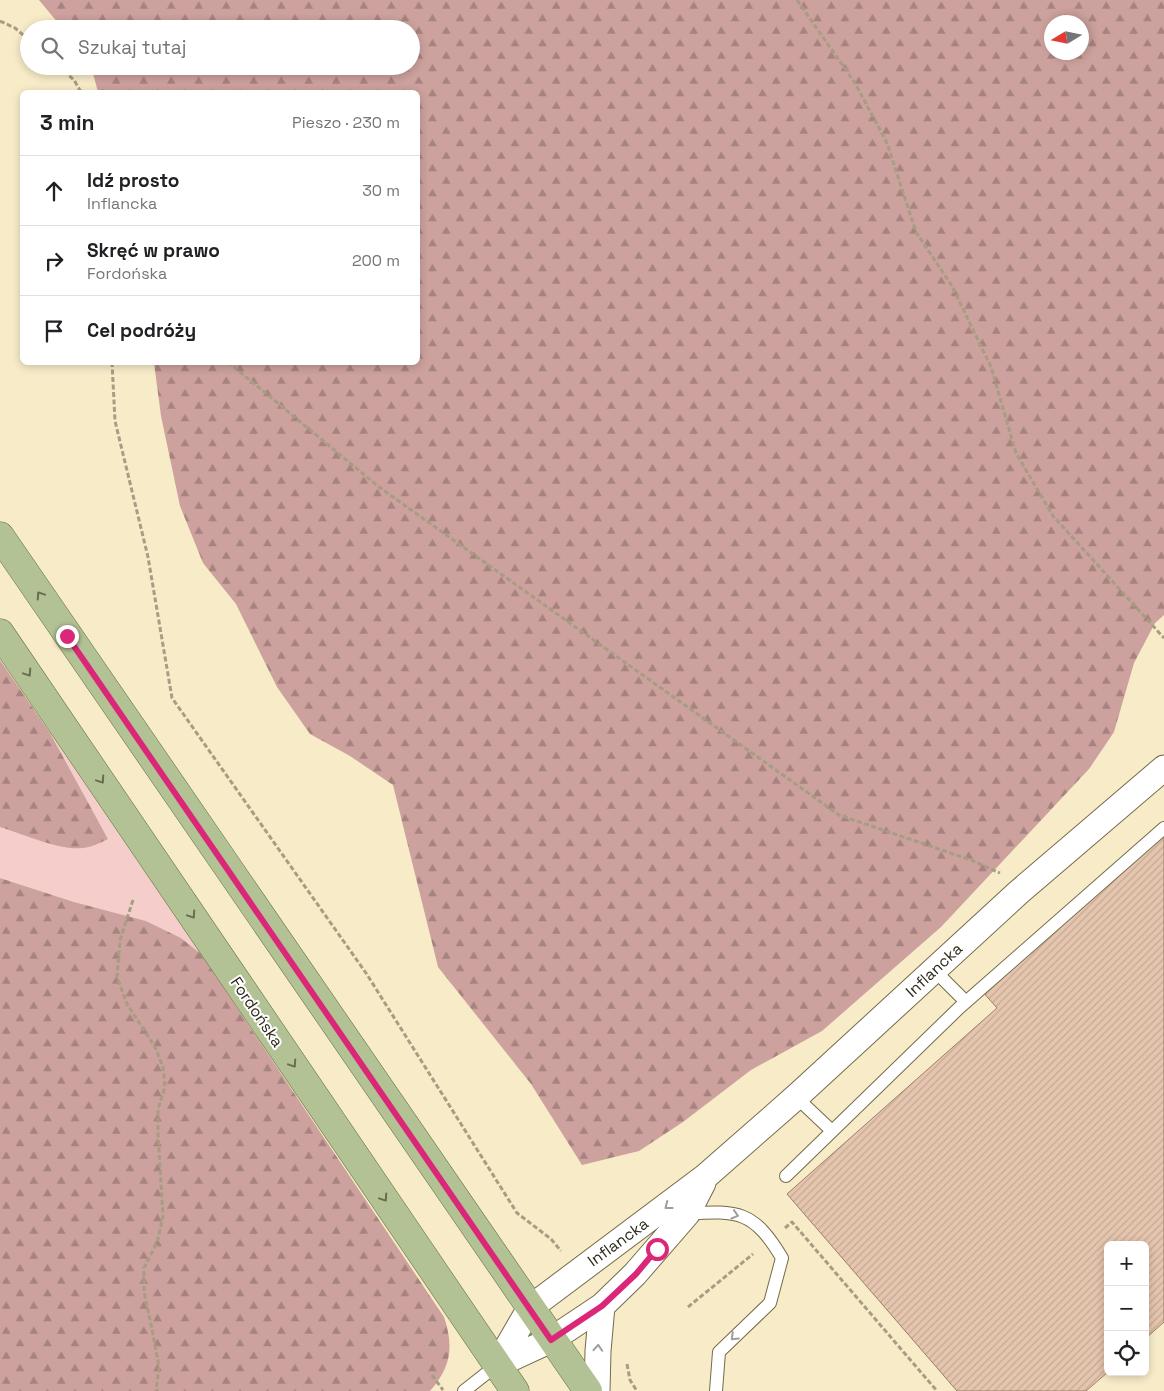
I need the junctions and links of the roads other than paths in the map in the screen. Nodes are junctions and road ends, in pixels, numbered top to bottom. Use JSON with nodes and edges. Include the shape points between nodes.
{"nodes":[{"id":1,"x":0,"y":536,"type":"edge"},
{"id":2,"x":0,"y":632,"type":"edge"},
{"id":3,"x":1164,"y":768,"type":"edge"},
{"id":4,"x":1164,"y":828,"type":"edge"},
{"id":5,"x":934,"y":970,"type":"junction"},
{"id":6,"x":966,"y":1002,"type":"junction"},
{"id":7,"x":796,"y":1096,"type":"junction"},
{"id":8,"x":832,"y":1131,"type":"junction"},
{"id":9,"x":706,"y":1176,"type":"junction"},
{"id":10,"x":786,"y":1176,"type":"dead end"},
{"id":11,"x":687,"y":1214,"type":"junction"},
{"id":12,"x":602,"y":1306,"type":"junction"},
{"id":13,"x":530,"y":1308,"type":"junction"},
{"id":14,"x":551,"y":1340,"type":"junction"},
{"id":15,"x":497,"y":1366,"type":"junction"},
{"id":16,"x":464,"y":1391,"type":"edge"},
{"id":17,"x":515,"y":1391,"type":"edge"},
{"id":18,"x":588,"y":1391,"type":"edge"},
{"id":19,"x":597,"y":1391,"type":"edge"},
{"id":20,"x":716,"y":1391,"type":"edge"}],
"edges":[{"from":13,"to":1,"type":"main road","one_way":true},
{"from":2,"to":15,"type":"main road","name":"Fordońska","one_way":true},
{"from":3,"to":5,"type":"street","name":"Inflancka"},
{"from":4,"to":6,"type":"lane"},
{"from":5,"to":6,"type":"lane"},
{"from":5,"to":7,"type":"street","name":"Inflancka"},
{"from":6,"to":8,"type":"lane"},
{"from":7,"to":8,"type":"lane"},
{"from":7,"to":9,"type":"street","name":"Inflancka"},
{"from":8,"to":10,"type":"lane"},
{"from":9,"to":11,"type":"street","name":"Inflancka"},
{"from":9,"to":13,"type":"street","name":"Inflancka","one_way":true},
{"from":11,"to":12,"type":"street","name":"Inflancka","via":[[636,1274]]},
{"from":11,"to":20,"type":"lane","one_way":true,"via":[[734,1213],[759,1225],[782,1258],[770,1303],[719,1352]]},
{"from":12,"to":14,"type":"street","name":"Inflancka"},
{"from":19,"to":12,"type":"street","one_way":true},
{"from":13,"to":14,"type":"main road"},
{"from":13,"to":15,"type":"street"},
{"from":14,"to":15,"type":"street","name":"Inflancka"},
{"from":14,"to":18,"type":"main road"},
{"from":15,"to":16,"type":"lane"},
{"from":15,"to":17,"type":"main road","name":"Fordońska"}]}
